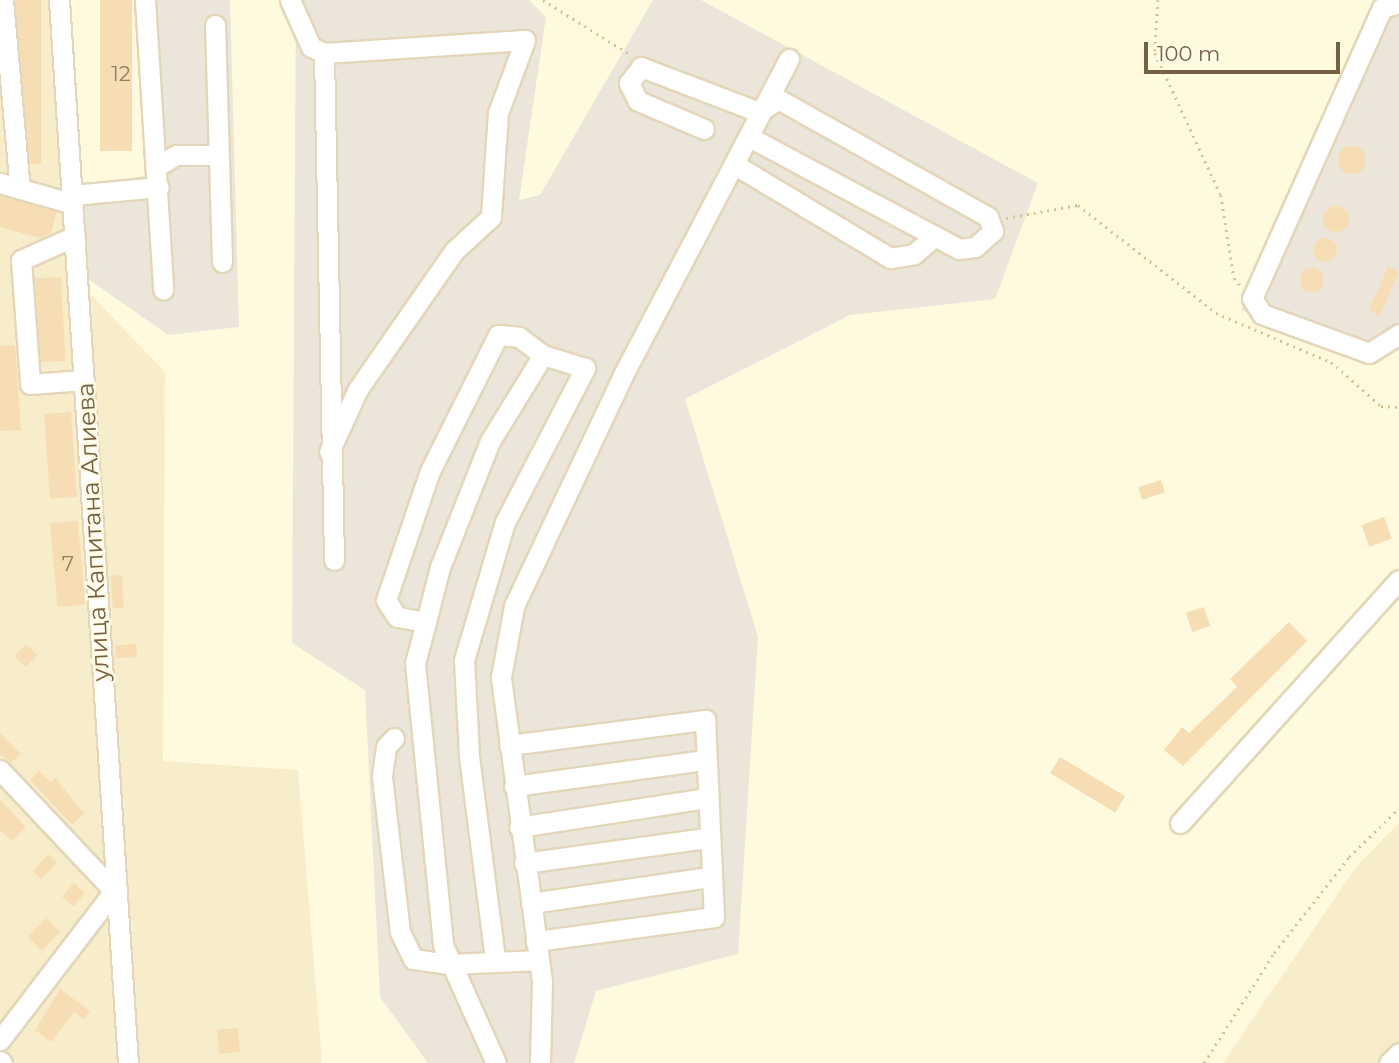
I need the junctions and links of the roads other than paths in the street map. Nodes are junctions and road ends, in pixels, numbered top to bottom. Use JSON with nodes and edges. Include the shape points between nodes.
{"nodes":[{"id":1,"x":3,"y":0,"type":"edge"},
{"id":2,"x":59,"y":0,"type":"edge"},
{"id":3,"x":145,"y":0,"type":"edge"},
{"id":4,"x":290,"y":0,"type":"edge"},
{"id":5,"x":1399,"y":3,"type":"edge"},
{"id":6,"x":215,"y":25,"type":"dead end"},
{"id":7,"x":324,"y":53,"type":"junction"},
{"id":8,"x":789,"y":59,"type":"dead end"},
{"id":9,"x":759,"y":112,"type":"junction"},
{"id":10,"x":704,"y":129,"type":"dead end"},
{"id":11,"x":751,"y":138,"type":"junction"},
{"id":12,"x":217,"y":155,"type":"junction"},
{"id":13,"x":737,"y":166,"type":"junction"},
{"id":14,"x":156,"y":167,"type":"junction"},
{"id":15,"x":0,"y":183,"type":"edge"},
{"id":16,"x":159,"y":187,"type":"junction"},
{"id":17,"x":20,"y":188,"type":"junction"},
{"id":18,"x":73,"y":199,"type":"junction"},
{"id":19,"x":75,"y":236,"type":"junction"},
{"id":20,"x":935,"y":236,"type":"junction"},
{"id":21,"x":222,"y":262,"type":"dead end"},
{"id":22,"x":163,"y":289,"type":"dead end"},
{"id":23,"x":1399,"y":334,"type":"edge"},
{"id":24,"x":543,"y":355,"type":"junction"},
{"id":25,"x":84,"y":380,"type":"junction"},
{"id":26,"x":329,"y":452,"type":"junction"},
{"id":27,"x":334,"y":560,"type":"dead end"},
{"id":28,"x":1399,"y":580,"type":"edge"},
{"id":29,"x":426,"y":622,"type":"junction"},
{"id":30,"x":394,"y":738,"type":"dead end"},
{"id":31,"x":509,"y":745,"type":"junction"},
{"id":32,"x":705,"y":760,"type":"junction"},
{"id":33,"x":0,"y":770,"type":"edge"},
{"id":34,"x":514,"y":786,"type":"junction"},
{"id":35,"x":706,"y":798,"type":"junction"},
{"id":36,"x":1180,"y":823,"type":"dead end"},
{"id":37,"x":519,"y":827,"type":"junction"},
{"id":38,"x":706,"y":838,"type":"junction"},
{"id":39,"x":524,"y":863,"type":"junction"},
{"id":40,"x":709,"y":877,"type":"junction"},
{"id":41,"x":114,"y":891,"type":"junction"},
{"id":42,"x":531,"y":903,"type":"junction"},
{"id":43,"x":538,"y":950,"type":"junction"},
{"id":44,"x":495,"y":959,"type":"junction"},
{"id":45,"x":450,"y":964,"type":"junction"},
{"id":46,"x":0,"y":1040,"type":"edge"},
{"id":47,"x":1399,"y":1053,"type":"edge"},
{"id":48,"x":128,"y":1063,"type":"edge"},
{"id":49,"x":496,"y":1063,"type":"edge"},
{"id":50,"x":540,"y":1063,"type":"edge"},
{"id":51,"x":1389,"y":1063,"type":"edge"}],
"edges":[{"from":1,"to":17,"type":"street"},
{"from":2,"to":18,"type":"street","name":"улица Капитана Алиева"},
{"from":3,"to":14,"type":"street"},
{"from":4,"to":7,"type":"street","via":[[311,47]]},
{"from":5,"to":23,"type":"street","via":[[1382,8],[1252,298],[1262,314],[1369,353]]},
{"from":6,"to":12,"type":"street"},
{"from":7,"to":26,"type":"street"},
{"from":7,"to":26,"type":"street","via":[[525,40],[498,113],[491,217],[454,251],[358,389]]},
{"from":8,"to":9,"type":"street"},
{"from":9,"to":10,"type":"street","via":[[641,67],[629,83],[638,101]]},
{"from":9,"to":11,"type":"street"},
{"from":9,"to":20,"type":"street","via":[[778,99],[988,217],[993,231],[975,247],[959,249]]},
{"from":11,"to":13,"type":"street"},
{"from":11,"to":20,"type":"street"},
{"from":12,"to":14,"type":"street","via":[[176,155]]},
{"from":12,"to":21,"type":"street"},
{"from":13,"to":20,"type":"street","via":[[890,258],[914,254]]},
{"from":13,"to":31,"type":"street","via":[[623,375],[514,606],[502,677]]},
{"from":14,"to":16,"type":"street"},
{"from":15,"to":17,"type":"street"},
{"from":16,"to":18,"type":"street"},
{"from":16,"to":22,"type":"street"},
{"from":17,"to":18,"type":"street"},
{"from":18,"to":19,"type":"street","name":"улица Капитана Алиева"},
{"from":19,"to":25,"type":"street","name":"улица Капитана Алиева"},
{"from":19,"to":25,"type":"street","via":[[21,260],[30,384]]},
{"from":24,"to":29,"type":"street","via":[[490,441],[440,567]]},
{"from":24,"to":29,"type":"street","via":[[519,337],[498,335],[430,471],[386,600],[397,617]]},
{"from":24,"to":44,"type":"street","via":[[585,368],[505,523],[464,660],[469,755]]},
{"from":25,"to":41,"type":"street","name":"улица Капитана Алиева"},
{"from":26,"to":27,"type":"street"},
{"from":28,"to":36,"type":"street"},
{"from":29,"to":45,"type":"street","via":[[415,663],[443,944]]},
{"from":30,"to":45,"type":"street","via":[[386,747],[382,777],[400,932],[413,959]]},
{"from":31,"to":32,"type":"street","via":[[705,720]]},
{"from":31,"to":34,"type":"street"},
{"from":32,"to":34,"type":"street"},
{"from":32,"to":35,"type":"street"},
{"from":33,"to":41,"type":"street"},
{"from":34,"to":37,"type":"street"},
{"from":35,"to":37,"type":"street"},
{"from":35,"to":38,"type":"street"},
{"from":37,"to":39,"type":"street"},
{"from":38,"to":39,"type":"street"},
{"from":38,"to":40,"type":"street"},
{"from":39,"to":42,"type":"street"},
{"from":40,"to":42,"type":"street"},
{"from":40,"to":43,"type":"street","via":[[713,917]]},
{"from":41,"to":46,"type":"street"},
{"from":41,"to":48,"type":"street","name":"улица Капитана Алиева"},
{"from":42,"to":43,"type":"street"},
{"from":43,"to":44,"type":"street"},
{"from":43,"to":50,"type":"street"},
{"from":44,"to":45,"type":"street"},
{"from":45,"to":49,"type":"street"},
{"from":47,"to":51,"type":"street"}]}
